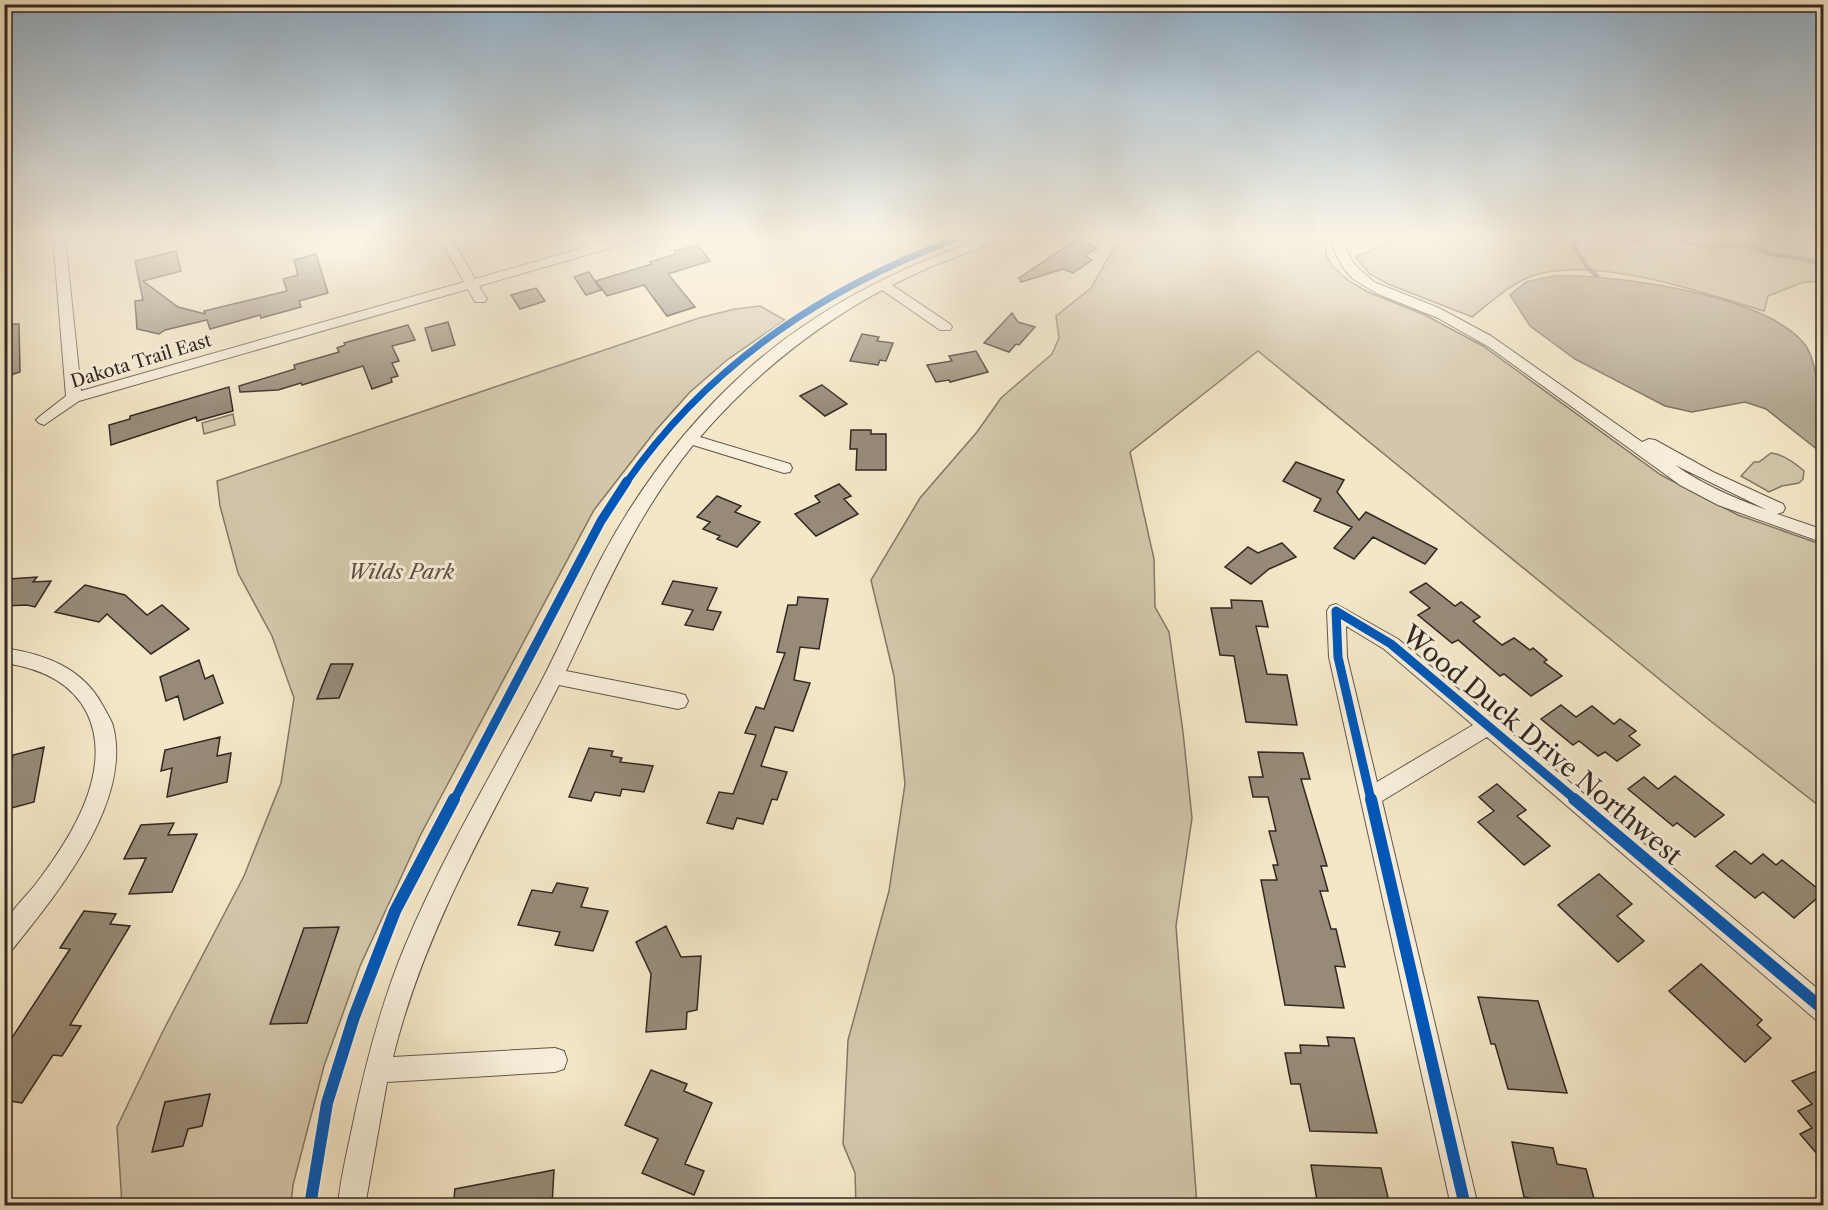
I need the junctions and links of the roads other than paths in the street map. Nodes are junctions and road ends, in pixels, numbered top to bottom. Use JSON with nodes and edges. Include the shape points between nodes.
{"nodes":[{"id":1,"x":64,"y":293,"type":"edge"},
{"id":2,"x":439,"y":293,"type":"edge"},
{"id":3,"x":477,"y":293,"type":"edge"},
{"id":4,"x":870,"y":293,"type":"edge"},
{"id":5,"x":896,"y":293,"type":"edge"},
{"id":6,"x":1391,"y":293,"type":"edge"},
{"id":7,"x":480,"y":299,"type":"dead end"},
{"id":8,"x":945,"y":327,"type":"dead end"},
{"id":9,"x":74,"y":398,"type":"junction"},
{"id":10,"x":44,"y":420,"type":"dead end"},
{"id":11,"x":1610,"y":425,"type":"junction"},
{"id":12,"x":690,"y":438,"type":"junction"},
{"id":13,"x":784,"y":468,"type":"dead end"},
{"id":14,"x":1824,"y":526,"type":"edge"},
{"id":15,"x":1824,"y":537,"type":"edge"},
{"id":16,"x":4,"y":655,"type":"edge"},
{"id":17,"x":554,"y":676,"type":"junction"},
{"id":18,"x":678,"y":701,"type":"dead end"},
{"id":19,"x":1488,"y":726,"type":"junction"},
{"id":20,"x":1371,"y":797,"type":"junction"},
{"id":21,"x":4,"y":942,"type":"edge"},
{"id":22,"x":1824,"y":1010,"type":"edge"},
{"id":23,"x":555,"y":1060,"type":"dead end"},
{"id":24,"x":376,"y":1070,"type":"junction"},
{"id":25,"x":351,"y":1206,"type":"edge"},
{"id":26,"x":1466,"y":1206,"type":"edge"}],
"edges":[{"from":1,"to":9,"type":"street"},
{"from":2,"to":9,"type":"street","name":"Dakota Trail East"},
{"from":3,"to":7,"type":"street"},
{"from":4,"to":12,"type":"street","via":[[807,330],[777,354],[732,392]]},
{"from":5,"to":8,"type":"street"},
{"from":6,"to":11,"type":"street","via":[[1494,344]]},
{"from":9,"to":10,"type":"street","name":"Dakota Trail East"},
{"from":11,"to":14,"type":"street","via":[[1733,489]]},
{"from":11,"to":15,"type":"street","via":[[1654,460],[1724,501]]},
{"from":12,"to":13,"type":"street"},
{"from":12,"to":17,"type":"street","via":[[661,474],[612,553]]},
{"from":16,"to":21,"type":"street","via":[[53,668],[80,685],[98,709],[105,736],[105,766],[95,807],[40,898]]},
{"from":17,"to":18,"type":"street"},
{"from":17,"to":24,"type":"street","via":[[454,867],[415,951]]},
{"from":19,"to":20,"type":"street"},
{"from":19,"to":20,"type":"street","name":"Wood Duck Drive Northwest","via":[[1391,644],[1336,611],[1338,657]]},
{"from":19,"to":22,"type":"street","name":"Wood Duck Drive Northwest"},
{"from":20,"to":26,"type":"street","name":"Wood Duck Drive Northwest"},
{"from":23,"to":24,"type":"street"},
{"from":24,"to":25,"type":"street"}]}
